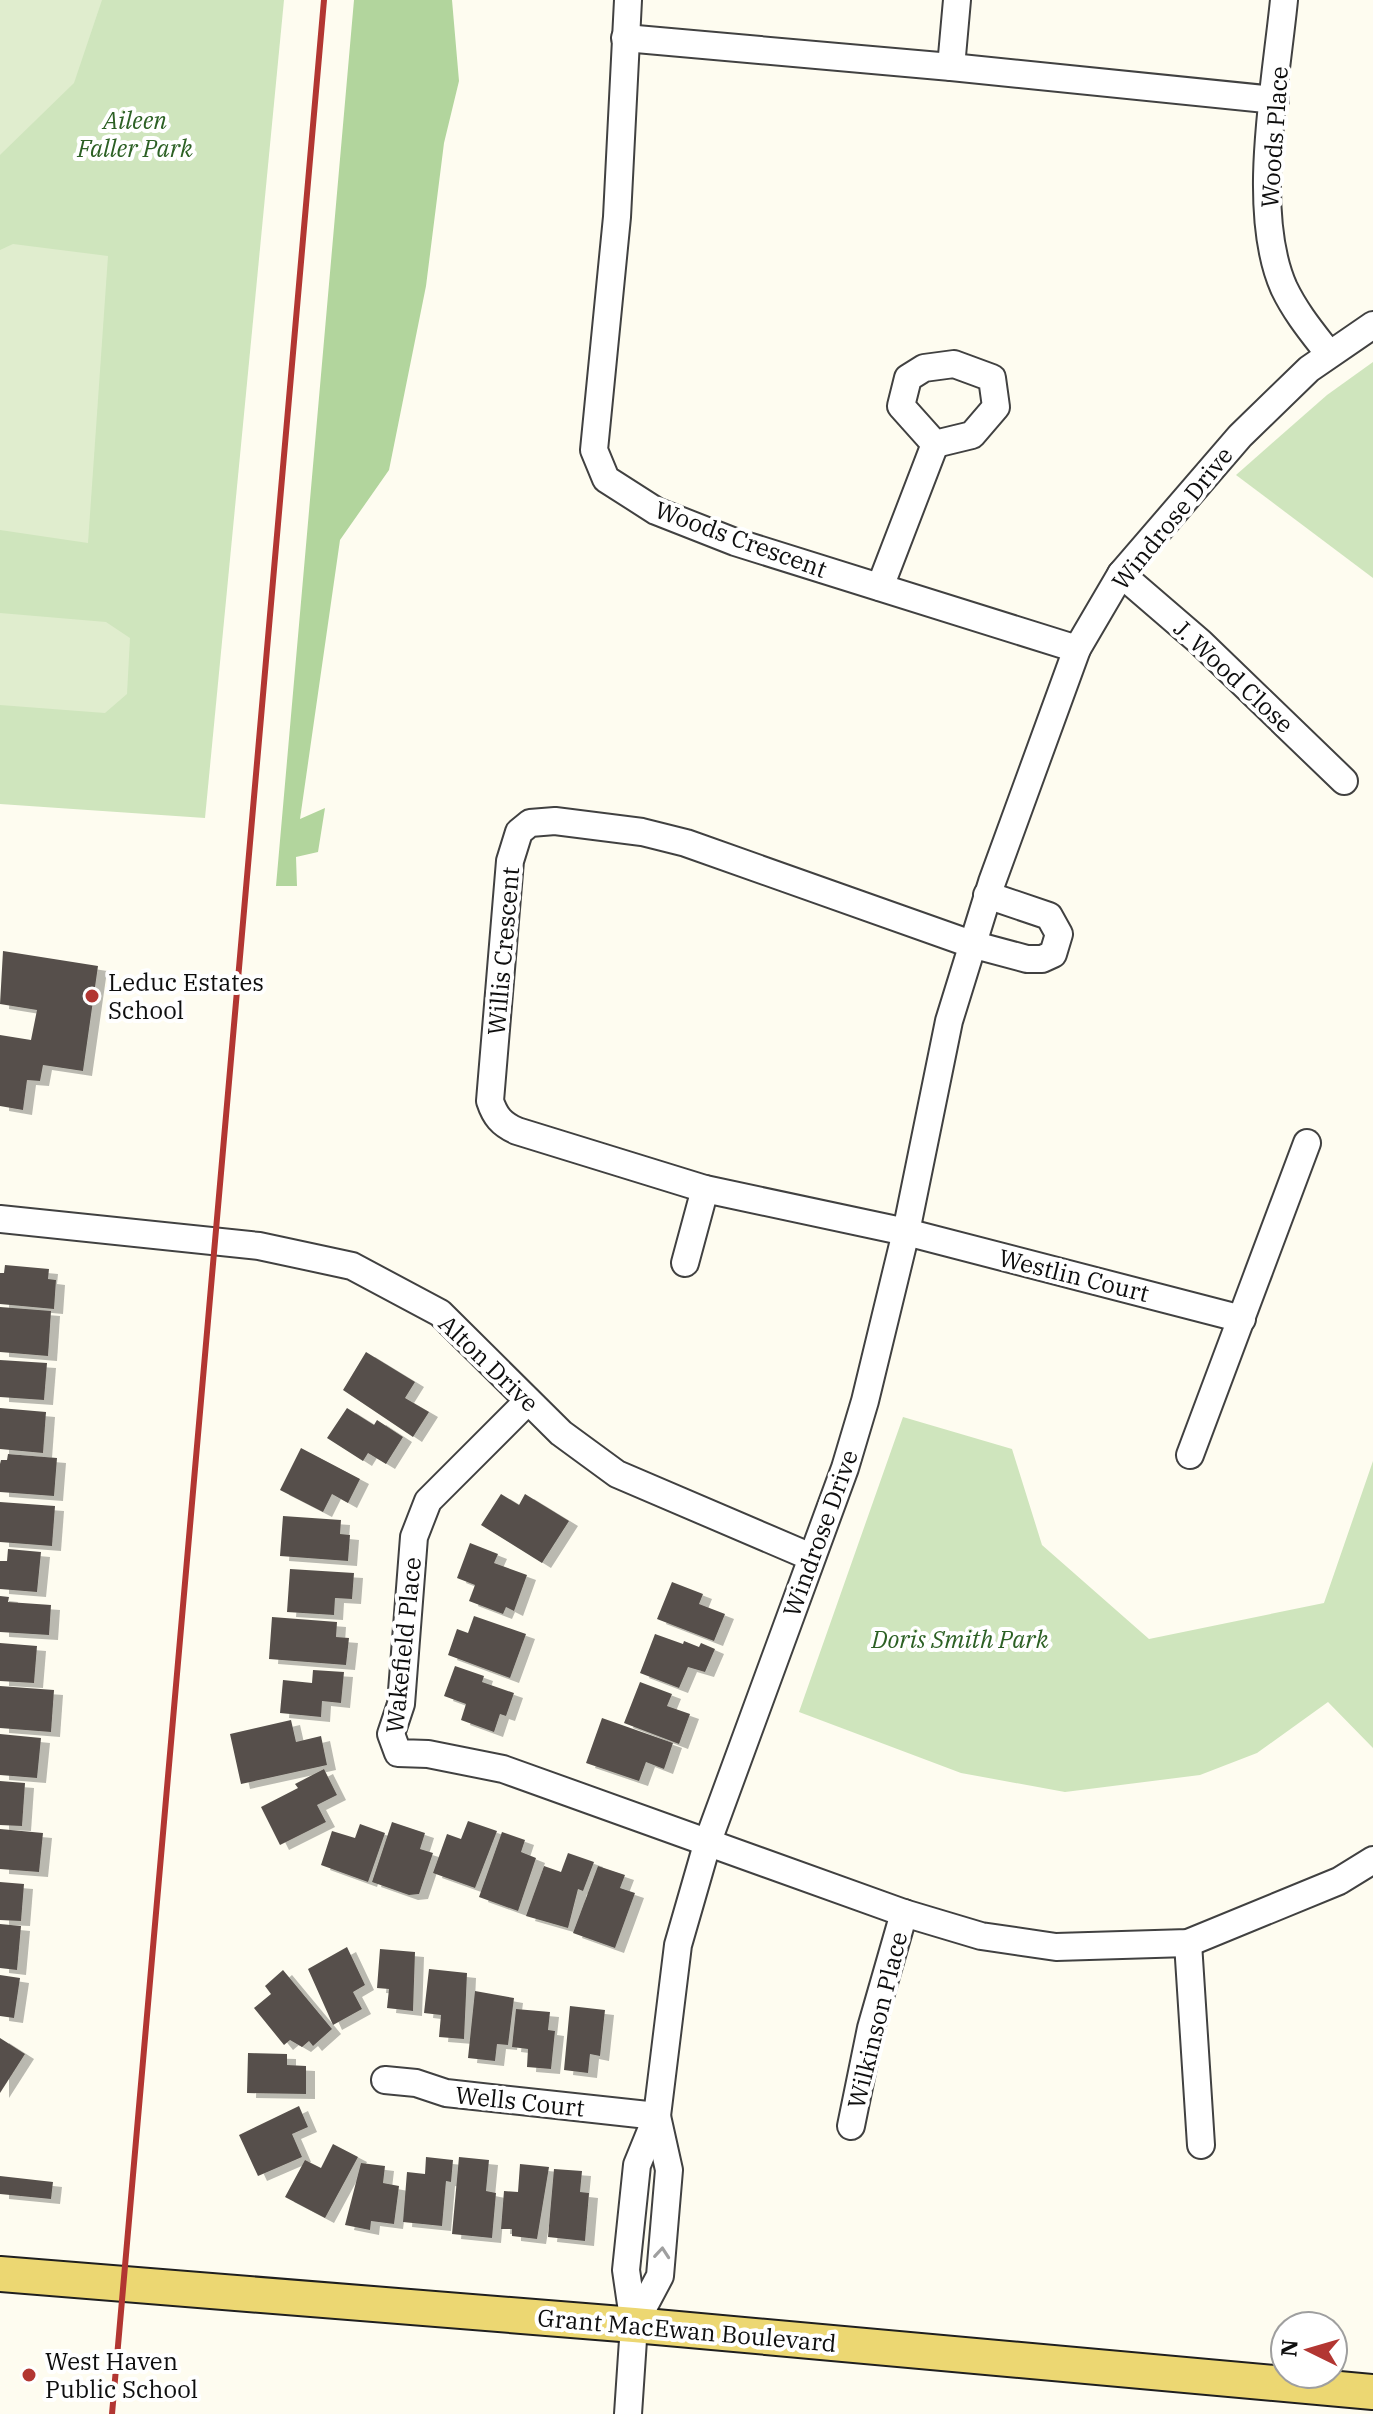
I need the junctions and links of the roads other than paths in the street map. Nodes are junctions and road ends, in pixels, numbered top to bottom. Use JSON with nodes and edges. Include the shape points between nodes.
{"nodes":[{"id":1,"x":628,"y":0,"type":"edge"},
{"id":2,"x":957,"y":0,"type":"edge"},
{"id":3,"x":1284,"y":0,"type":"edge"},
{"id":4,"x":625,"y":38,"type":"junction"},
{"id":5,"x":951,"y":67,"type":"junction"},
{"id":6,"x":1275,"y":100,"type":"junction"},
{"id":7,"x":1373,"y":325,"type":"edge"},
{"id":8,"x":1329,"y":354,"type":"junction"},
{"id":9,"x":935,"y":444,"type":"dead end"},
{"id":10,"x":1121,"y":574,"type":"junction"},
{"id":11,"x":880,"y":587,"type":"junction"},
{"id":12,"x":1077,"y":649,"type":"junction"},
{"id":13,"x":1344,"y":781,"type":"dead end"},
{"id":14,"x":987,"y":895,"type":"junction"},
{"id":15,"x":971,"y":944,"type":"junction"},
{"id":16,"x":1307,"y":1143,"type":"dead end"},
{"id":17,"x":705,"y":1189,"type":"junction"},
{"id":18,"x":0,"y":1219,"type":"edge"},
{"id":19,"x":906,"y":1232,"type":"junction"},
{"id":20,"x":685,"y":1263,"type":"dead end"},
{"id":21,"x":1242,"y":1319,"type":"junction"},
{"id":22,"x":528,"y":1401,"type":"junction"},
{"id":23,"x":1190,"y":1455,"type":"dead end"},
{"id":24,"x":811,"y":1557,"type":"junction"},
{"id":25,"x":708,"y":1841,"type":"junction"},
{"id":26,"x":1373,"y":1860,"type":"edge"},
{"id":27,"x":904,"y":1913,"type":"junction"},
{"id":28,"x":1188,"y":1943,"type":"junction"},
{"id":29,"x":385,"y":2080,"type":"dead end"},
{"id":30,"x":657,"y":2116,"type":"junction"},
{"id":31,"x":851,"y":2126,"type":"dead end"},
{"id":32,"x":1201,"y":2145,"type":"dead end"},
{"id":33,"x":0,"y":2274,"type":"edge"},
{"id":34,"x":634,"y":2325,"type":"junction"},
{"id":35,"x":1373,"y":2392,"type":"edge"},
{"id":36,"x":628,"y":2414,"type":"edge"}],
"edges":[{"from":1,"to":4,"type":"street","name":"Woods Crescent"},
{"from":2,"to":5,"type":"street"},
{"from":3,"to":6,"type":"street","name":"Woods Place"},
{"from":4,"to":5,"type":"street"},
{"from":4,"to":11,"type":"street","name":"Woods Crescent","via":[[617,217],[594,450],[606,479],[669,516]]},
{"from":5,"to":6,"type":"street"},
{"from":6,"to":8,"type":"street","name":"Woods Place","via":[[1267,192],[1273,254],[1296,312]]},
{"from":7,"to":8,"type":"street","name":"Windrose Drive"},
{"from":8,"to":10,"type":"street","name":"Windrose Drive","via":[[1240,436]]},
{"from":9,"to":11,"type":"street"},
{"from":10,"to":12,"type":"street","name":"Windrose Drive"},
{"from":10,"to":13,"type":"street","name":"J. Wood Close"},
{"from":11,"to":12,"type":"street","name":"Woods Crescent"},
{"from":12,"to":14,"type":"street","name":"Windrose Drive"},
{"from":14,"to":15,"type":"street","name":"Windrose Drive"},
{"from":14,"to":15,"type":"street","via":[[1049,916],[1057,924],[1059,944],[1053,954],[1027,959]]},
{"from":15,"to":17,"type":"street","name":"Willis Crescent","via":[[663,836],[555,821],[530,823],[519,832],[510,861],[490,1101],[495,1114],[517,1131]]},
{"from":15,"to":19,"type":"street","name":"Windrose Drive","via":[[949,1021]]},
{"from":16,"to":21,"type":"street"},
{"from":17,"to":19,"type":"street","name":"Willis Crescent"},
{"from":17,"to":20,"type":"street"},
{"from":18,"to":22,"type":"street","name":"Alton Drive","via":[[259,1246],[352,1266],[440,1313]]},
{"from":19,"to":21,"type":"street","name":"Westlin Court"},
{"from":19,"to":24,"type":"street","name":"Windrose Drive","via":[[865,1401]]},
{"from":21,"to":23,"type":"street"},
{"from":22,"to":24,"type":"street","name":"Alton Drive","via":[[617,1474]]},
{"from":22,"to":25,"type":"street","name":"Wakefield Place","via":[[428,1501],[419,1519],[393,1745],[398,1753],[503,1769]]},
{"from":24,"to":25,"type":"street","name":"Windrose Drive"},
{"from":25,"to":27,"type":"street","name":"Wilkinson Place"},
{"from":25,"to":30,"type":"street","name":"Windrose Drive","via":[[678,1945]]},
{"from":26,"to":28,"type":"street","name":"Wilkinson Place","via":[[1339,1881]]},
{"from":27,"to":28,"type":"street","name":"Wilkinson Place","via":[[981,1936],[1056,1947]]},
{"from":27,"to":31,"type":"street","name":"Wilkinson Place","via":[[871,2028]]},
{"from":28,"to":32,"type":"street"},
{"from":29,"to":30,"type":"street","name":"Wells Court","via":[[446,2093]]},
{"from":30,"to":34,"type":"street","name":"Windrose Drive","via":[[669,2170],[660,2276]]},
{"from":33,"to":34,"type":"main road","name":"Grant MacEwan Boulevard"},
{"from":34,"to":35,"type":"main road","name":"Grant MacEwan Boulevard"},
{"from":34,"to":36,"type":"street"}]}
